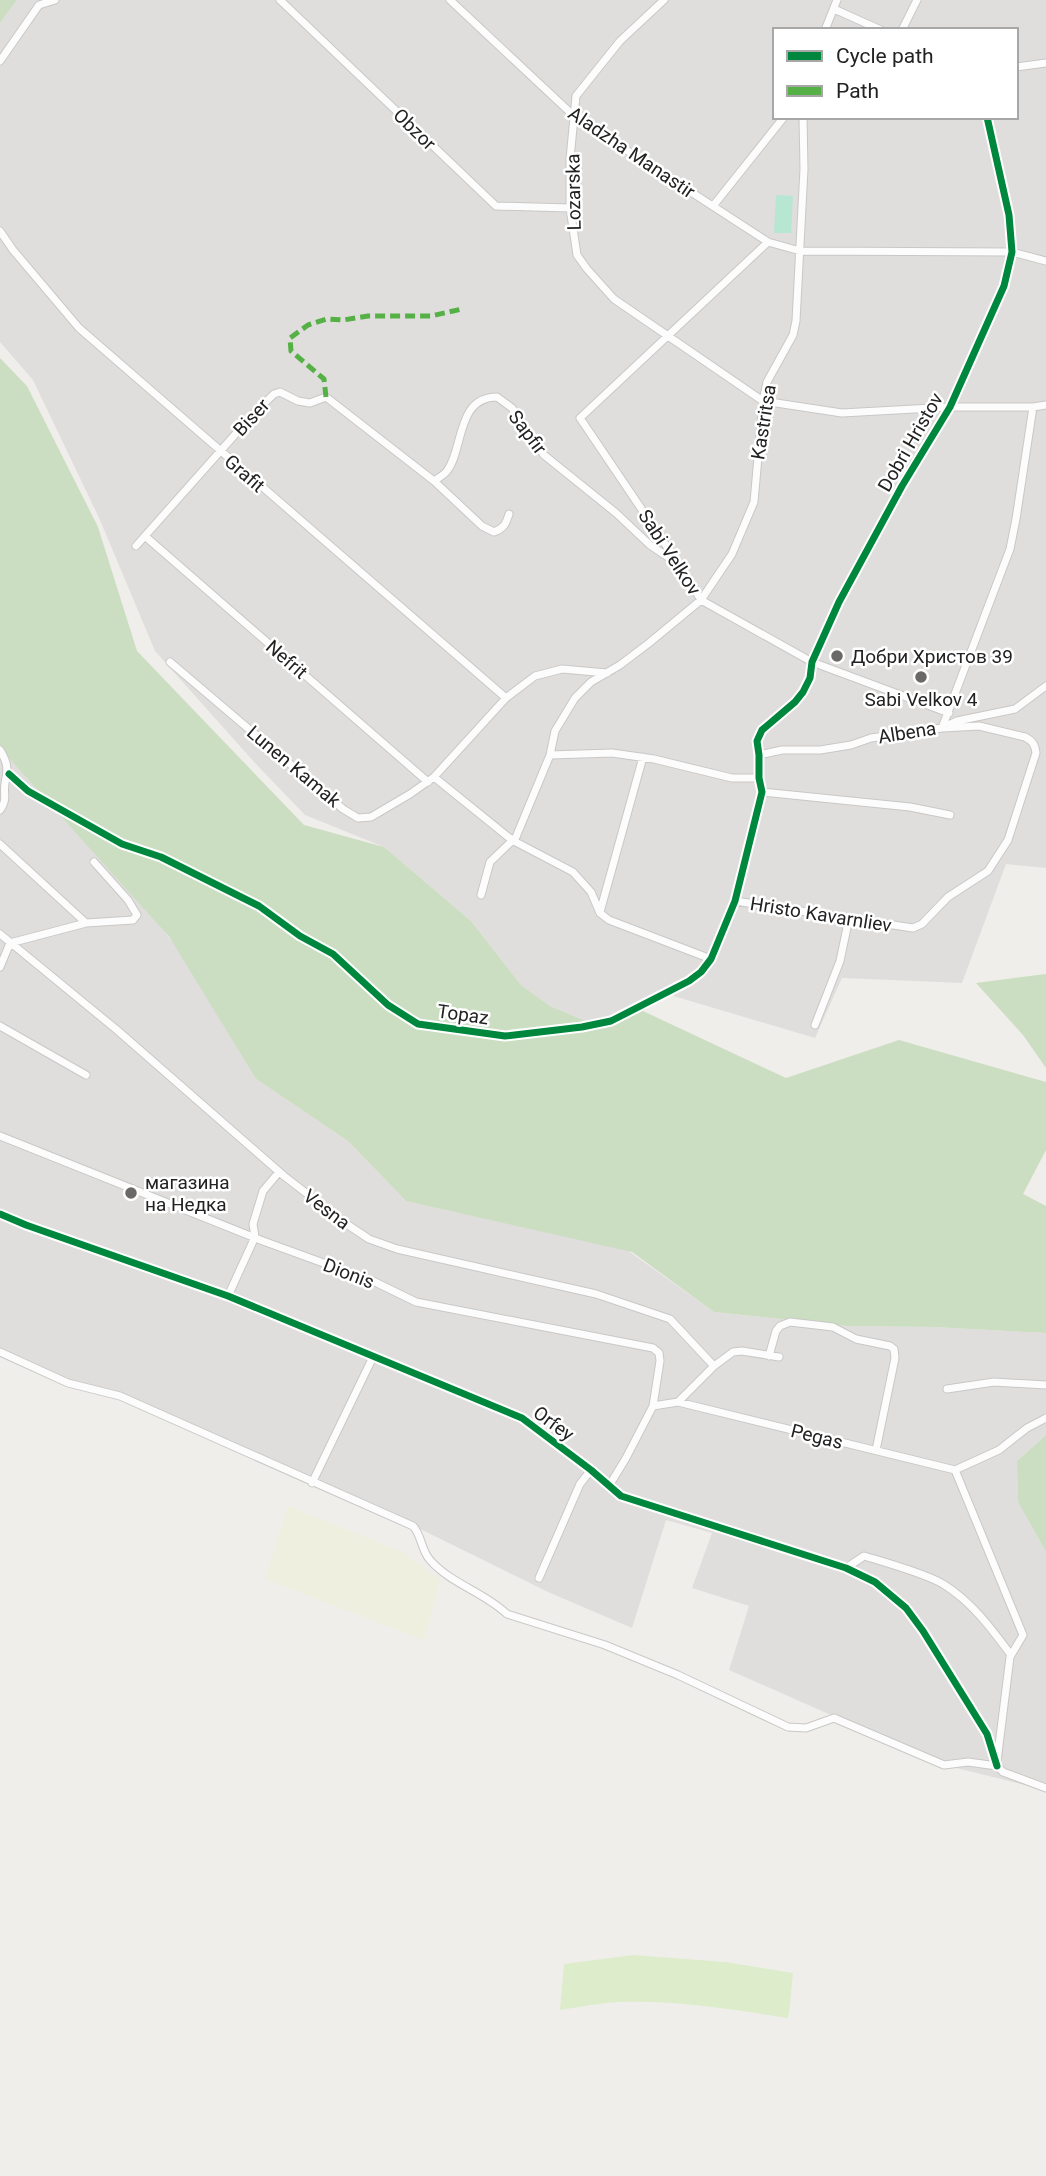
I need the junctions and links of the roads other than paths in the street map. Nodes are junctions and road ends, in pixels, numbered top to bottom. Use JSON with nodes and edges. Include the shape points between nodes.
{"nodes":[{"id":1,"x":55,"y":0,"type":"edge"},
{"id":2,"x":280,"y":0,"type":"edge"},
{"id":3,"x":663,"y":0,"type":"edge"},
{"id":4,"x":837,"y":0,"type":"edge"},
{"id":5,"x":917,"y":0,"type":"edge"},
{"id":6,"x":455,"y":2,"type":"edge"},
{"id":7,"x":834,"y":9,"type":"junction"},
{"id":8,"x":826,"y":28,"type":"edge"},
{"id":9,"x":877,"y":28,"type":"edge"},
{"id":10,"x":903,"y":28,"type":"edge"},
{"id":11,"x":0,"y":61,"type":"edge"},
{"id":12,"x":1046,"y":64,"type":"edge"},
{"id":13,"x":1018,"y":67,"type":"edge"},
{"id":14,"x":574,"y":116,"type":"junction"},
{"id":15,"x":782,"y":119,"type":"edge"},
{"id":16,"x":803,"y":119,"type":"edge"},
{"id":17,"x":987,"y":119,"type":"edge"},
{"id":18,"x":713,"y":206,"type":"junction"},
{"id":19,"x":570,"y":208,"type":"junction"},
{"id":20,"x":0,"y":231,"type":"edge"},
{"id":21,"x":768,"y":242,"type":"junction"},
{"id":22,"x":800,"y":251,"type":"junction"},
{"id":23,"x":1012,"y":251,"type":"junction"},
{"id":24,"x":1046,"y":261,"type":"edge"},
{"id":25,"x":666,"y":335,"type":"junction"},
{"id":26,"x":762,"y":401,"type":"junction"},
{"id":27,"x":1046,"y":405,"type":"edge"},
{"id":28,"x":950,"y":407,"type":"junction"},
{"id":29,"x":1033,"y":407,"type":"junction"},
{"id":30,"x":220,"y":451,"type":"junction"},
{"id":31,"x":434,"y":481,"type":"junction"},
{"id":32,"x":509,"y":514,"type":"dead end"},
{"id":33,"x":146,"y":537,"type":"junction"},
{"id":34,"x":136,"y":546,"type":"dead end"},
{"id":35,"x":680,"y":566,"type":"junction"},
{"id":36,"x":701,"y":600,"type":"junction"},
{"id":37,"x":170,"y":662,"type":"dead end"},
{"id":38,"x":812,"y":662,"type":"junction"},
{"id":39,"x":607,"y":673,"type":"junction"},
{"id":40,"x":1046,"y":686,"type":"edge"},
{"id":41,"x":506,"y":698,"type":"junction"},
{"id":42,"x":949,"y":713,"type":"junction"},
{"id":43,"x":942,"y":728,"type":"junction"},
{"id":44,"x":0,"y":750,"type":"edge"},
{"id":45,"x":550,"y":755,"type":"junction"},
{"id":46,"x":759,"y":755,"type":"junction"},
{"id":47,"x":643,"y":757,"type":"junction"},
{"id":48,"x":9,"y":774,"type":"junction"},
{"id":49,"x":758,"y":778,"type":"junction"},
{"id":50,"x":431,"y":779,"type":"junction"},
{"id":51,"x":762,"y":792,"type":"junction"},
{"id":52,"x":0,"y":810,"type":"edge"},
{"id":53,"x":950,"y":815,"type":"dead end"},
{"id":54,"x":512,"y":840,"type":"junction"},
{"id":55,"x":0,"y":845,"type":"edge"},
{"id":56,"x":93,"y":862,"type":"dead end"},
{"id":57,"x":481,"y":895,"type":"dead end"},
{"id":58,"x":735,"y":901,"type":"junction"},
{"id":59,"x":600,"y":913,"type":"junction"},
{"id":60,"x":849,"y":918,"type":"junction"},
{"id":61,"x":86,"y":923,"type":"junction"},
{"id":62,"x":0,"y":934,"type":"edge"},
{"id":63,"x":10,"y":943,"type":"junction"},
{"id":64,"x":710,"y":959,"type":"junction"},
{"id":65,"x":0,"y":967,"type":"edge"},
{"id":66,"x":816,"y":1025,"type":"dead end"},
{"id":67,"x":0,"y":1026,"type":"edge"},
{"id":68,"x":86,"y":1075,"type":"dead end"},
{"id":69,"x":0,"y":1136,"type":"edge"},
{"id":70,"x":279,"y":1172,"type":"junction"},
{"id":71,"x":0,"y":1214,"type":"edge"},
{"id":72,"x":255,"y":1237,"type":"junction"},
{"id":73,"x":228,"y":1296,"type":"junction"},
{"id":74,"x":0,"y":1352,"type":"edge"},
{"id":75,"x":769,"y":1356,"type":"junction"},
{"id":76,"x":373,"y":1357,"type":"junction"},
{"id":77,"x":779,"y":1357,"type":"dead end"},
{"id":78,"x":714,"y":1366,"type":"junction"},
{"id":79,"x":1046,"y":1385,"type":"edge"},
{"id":80,"x":947,"y":1389,"type":"dead end"},
{"id":81,"x":678,"y":1402,"type":"junction"},
{"id":82,"x":653,"y":1406,"type":"junction"},
{"id":83,"x":1046,"y":1418,"type":"edge"},
{"id":84,"x":876,"y":1450,"type":"junction"},
{"id":85,"x":956,"y":1470,"type":"junction"},
{"id":86,"x":591,"y":1471,"type":"junction"},
{"id":87,"x":313,"y":1483,"type":"junction"},
{"id":88,"x":609,"y":1486,"type":"junction"},
{"id":89,"x":846,"y":1568,"type":"junction"},
{"id":90,"x":539,"y":1578,"type":"dead end"},
{"id":91,"x":1011,"y":1656,"type":"junction"},
{"id":92,"x":997,"y":1766,"type":"junction"},
{"id":93,"x":1046,"y":1788,"type":"edge"}],
"edges":[{"from":1,"to":11,"type":"street","via":[[39,5]]},
{"from":2,"to":19,"type":"street","name":"Obzor","via":[[496,206]]},
{"from":3,"to":14,"type":"street","name":"Lozarska","via":[[620,41],[576,96]]},
{"from":4,"to":7,"type":"street"},
{"from":5,"to":10,"type":"street"},
{"from":6,"to":14,"type":"street","name":"Aladzha Manastir"},
{"from":7,"to":8,"type":"street"},
{"from":7,"to":9,"type":"street"},
{"from":12,"to":13,"type":"street"},
{"from":14,"to":18,"type":"street","name":"Aladzha Manastir"},
{"from":14,"to":19,"type":"street","name":"Lozarska"},
{"from":15,"to":18,"type":"street"},
{"from":16,"to":22,"type":"street","name":"Kastritsa"},
{"from":17,"to":23,"type":"street","name":"Dobri Hristov","via":[[1009,215]]},
{"from":18,"to":21,"type":"street","name":"Aladzha Manastir"},
{"from":19,"to":25,"type":"street","name":"Lozarska","via":[[577,255],[586,269],[614,299]]},
{"from":20,"to":30,"type":"street","name":"Grafit","via":[[79,328]]},
{"from":21,"to":22,"type":"street","name":"Aladzha Manastir"},
{"from":21,"to":25,"type":"street"},
{"from":22,"to":23,"type":"street","name":"Aladzha Manastir"},
{"from":22,"to":26,"type":"street","name":"Kastritsa","via":[[793,335],[767,382]]},
{"from":23,"to":24,"type":"street","name":"Aladzha Manastir"},
{"from":23,"to":28,"type":"street","name":"Dobri Hristov","via":[[1004,286]]},
{"from":25,"to":26,"type":"street","name":"Lozarska"},
{"from":25,"to":35,"type":"street","name":"Sabi Velkov","via":[[580,418]]},
{"from":26,"to":28,"type":"street","via":[[842,413]]},
{"from":26,"to":36,"type":"street","name":"Kastritsa","via":[[754,502],[732,554]]},
{"from":27,"to":29,"type":"street"},
{"from":28,"to":29,"type":"street"},
{"from":28,"to":38,"type":"street","name":"Dobri Hristov","via":[[839,602]]},
{"from":29,"to":42,"type":"street","via":[[1010,548]]},
{"from":30,"to":31,"type":"street","name":"Biser","via":[[274,394],[310,402],[326,397]]},
{"from":30,"to":33,"type":"street","name":"Biser"},
{"from":30,"to":41,"type":"street","name":"Grafit"},
{"from":31,"to":32,"type":"street","via":[[494,532],[506,524]]},
{"from":31,"to":35,"type":"street","name":"Sapfir","via":[[448,470],[467,415],[482,400],[498,397],[512,408],[544,455]]},
{"from":33,"to":34,"type":"street","name":"Biser"},
{"from":33,"to":50,"type":"street","name":"Nefrit"},
{"from":35,"to":36,"type":"street","name":"Sabi Velkov"},
{"from":36,"to":38,"type":"street","name":"Sabi Velkov"},
{"from":36,"to":39,"type":"street","name":"Kastritsa"},
{"from":37,"to":50,"type":"street","name":"Lunen Kamak","via":[[358,818],[371,817]]},
{"from":38,"to":42,"type":"street","name":"Sabi Velkov"},
{"from":38,"to":46,"type":"street","name":"Dobri Hristov","via":[[810,678],[795,702],[762,730],[757,741]]},
{"from":39,"to":41,"type":"street","via":[[562,669],[535,676]]},
{"from":39,"to":45,"type":"street","name":"Kastritsa","via":[[575,698],[555,731]]},
{"from":40,"to":43,"type":"street","name":"Albena","via":[[1015,709]]},
{"from":41,"to":50,"type":"street"},
{"from":42,"to":43,"type":"street"},
{"from":43,"to":46,"type":"street","name":"Albena","via":[[820,750]]},
{"from":43,"to":60,"type":"street","name":"Hristo Kavarnliev","via":[[979,726],[1025,737],[1035,746],[1008,840],[988,872],[948,897],[922,924],[913,928]]},
{"from":44,"to":48,"type":"street"},
{"from":45,"to":47,"type":"street"},
{"from":45,"to":54,"type":"street","name":"Kastritsa"},
{"from":46,"to":49,"type":"street","name":"Topaz"},
{"from":47,"to":49,"type":"street","via":[[732,778]]},
{"from":47,"to":59,"type":"street"},
{"from":48,"to":52,"type":"street","via":[[6,801]]},
{"from":48,"to":64,"type":"street","name":"Topaz","via":[[27,791],[122,844],[162,857],[259,906],[333,954],[388,1005],[418,1024],[505,1036],[611,1021],[689,981]]},
{"from":49,"to":51,"type":"street","name":"Topaz"},
{"from":50,"to":54,"type":"street","name":"Nefrit"},
{"from":51,"to":53,"type":"street"},
{"from":51,"to":58,"type":"street","name":"Topaz"},
{"from":54,"to":57,"type":"street","name":"Kastritsa","via":[[491,862]]},
{"from":54,"to":59,"type":"street","name":"Nefrit","via":[[573,872],[591,892]]},
{"from":55,"to":61,"type":"street"},
{"from":56,"to":61,"type":"street","via":[[137,915],[133,920]]},
{"from":58,"to":60,"type":"street","name":"Hristo Kavarnliev"},
{"from":58,"to":64,"type":"street","name":"Topaz"},
{"from":59,"to":64,"type":"street"},
{"from":60,"to":66,"type":"street","via":[[840,961]]},
{"from":61,"to":63,"type":"street"},
{"from":62,"to":63,"type":"street","name":"Vesna"},
{"from":63,"to":65,"type":"street"},
{"from":63,"to":70,"type":"street","name":"Vesna"},
{"from":67,"to":68,"type":"street"},
{"from":69,"to":72,"type":"street","name":"Dionis"},
{"from":70,"to":72,"type":"street","via":[[263,1191],[253,1224]]},
{"from":70,"to":78,"type":"street","name":"Vesna","via":[[369,1239],[596,1294],[670,1319]]},
{"from":71,"to":73,"type":"street","name":"Orfey"},
{"from":72,"to":73,"type":"street"},
{"from":72,"to":82,"type":"street","name":"Dionis","via":[[416,1302],[653,1348],[660,1361]]},
{"from":73,"to":76,"type":"street","name":"Orfey"},
{"from":74,"to":87,"type":"street","via":[[68,1383],[120,1396]]},
{"from":75,"to":77,"type":"street"},
{"from":75,"to":78,"type":"street","via":[[733,1352]]},
{"from":75,"to":84,"type":"street","via":[[776,1331],[790,1322],[833,1327],[894,1349]]},
{"from":76,"to":86,"type":"street","name":"Orfey","via":[[522,1418]]},
{"from":76,"to":87,"type":"street"},
{"from":78,"to":81,"type":"street"},
{"from":79,"to":80,"type":"street","via":[[994,1382]]},
{"from":81,"to":82,"type":"street"},
{"from":81,"to":84,"type":"street","name":"Pegas"},
{"from":82,"to":88,"type":"street"},
{"from":83,"to":85,"type":"street","via":[[999,1450]]},
{"from":84,"to":85,"type":"street","name":"Pegas"},
{"from":85,"to":91,"type":"street","via":[[1023,1635]]},
{"from":86,"to":88,"type":"street","name":"Orfey"},
{"from":86,"to":90,"type":"street","via":[[580,1484]]},
{"from":87,"to":92,"type":"street","via":[[413,1526],[431,1561],[507,1614],[617,1650],[788,1727],[806,1728],[834,1718],[944,1765]]},
{"from":88,"to":89,"type":"street","name":"Orfey","via":[[621,1496]]},
{"from":89,"to":91,"type":"street","via":[[864,1556],[940,1583],[985,1619]]},
{"from":89,"to":92,"type":"street","name":"Orfey","via":[[875,1582],[906,1608],[987,1734]]},
{"from":91,"to":92,"type":"street"},
{"from":92,"to":93,"type":"street"}]}
